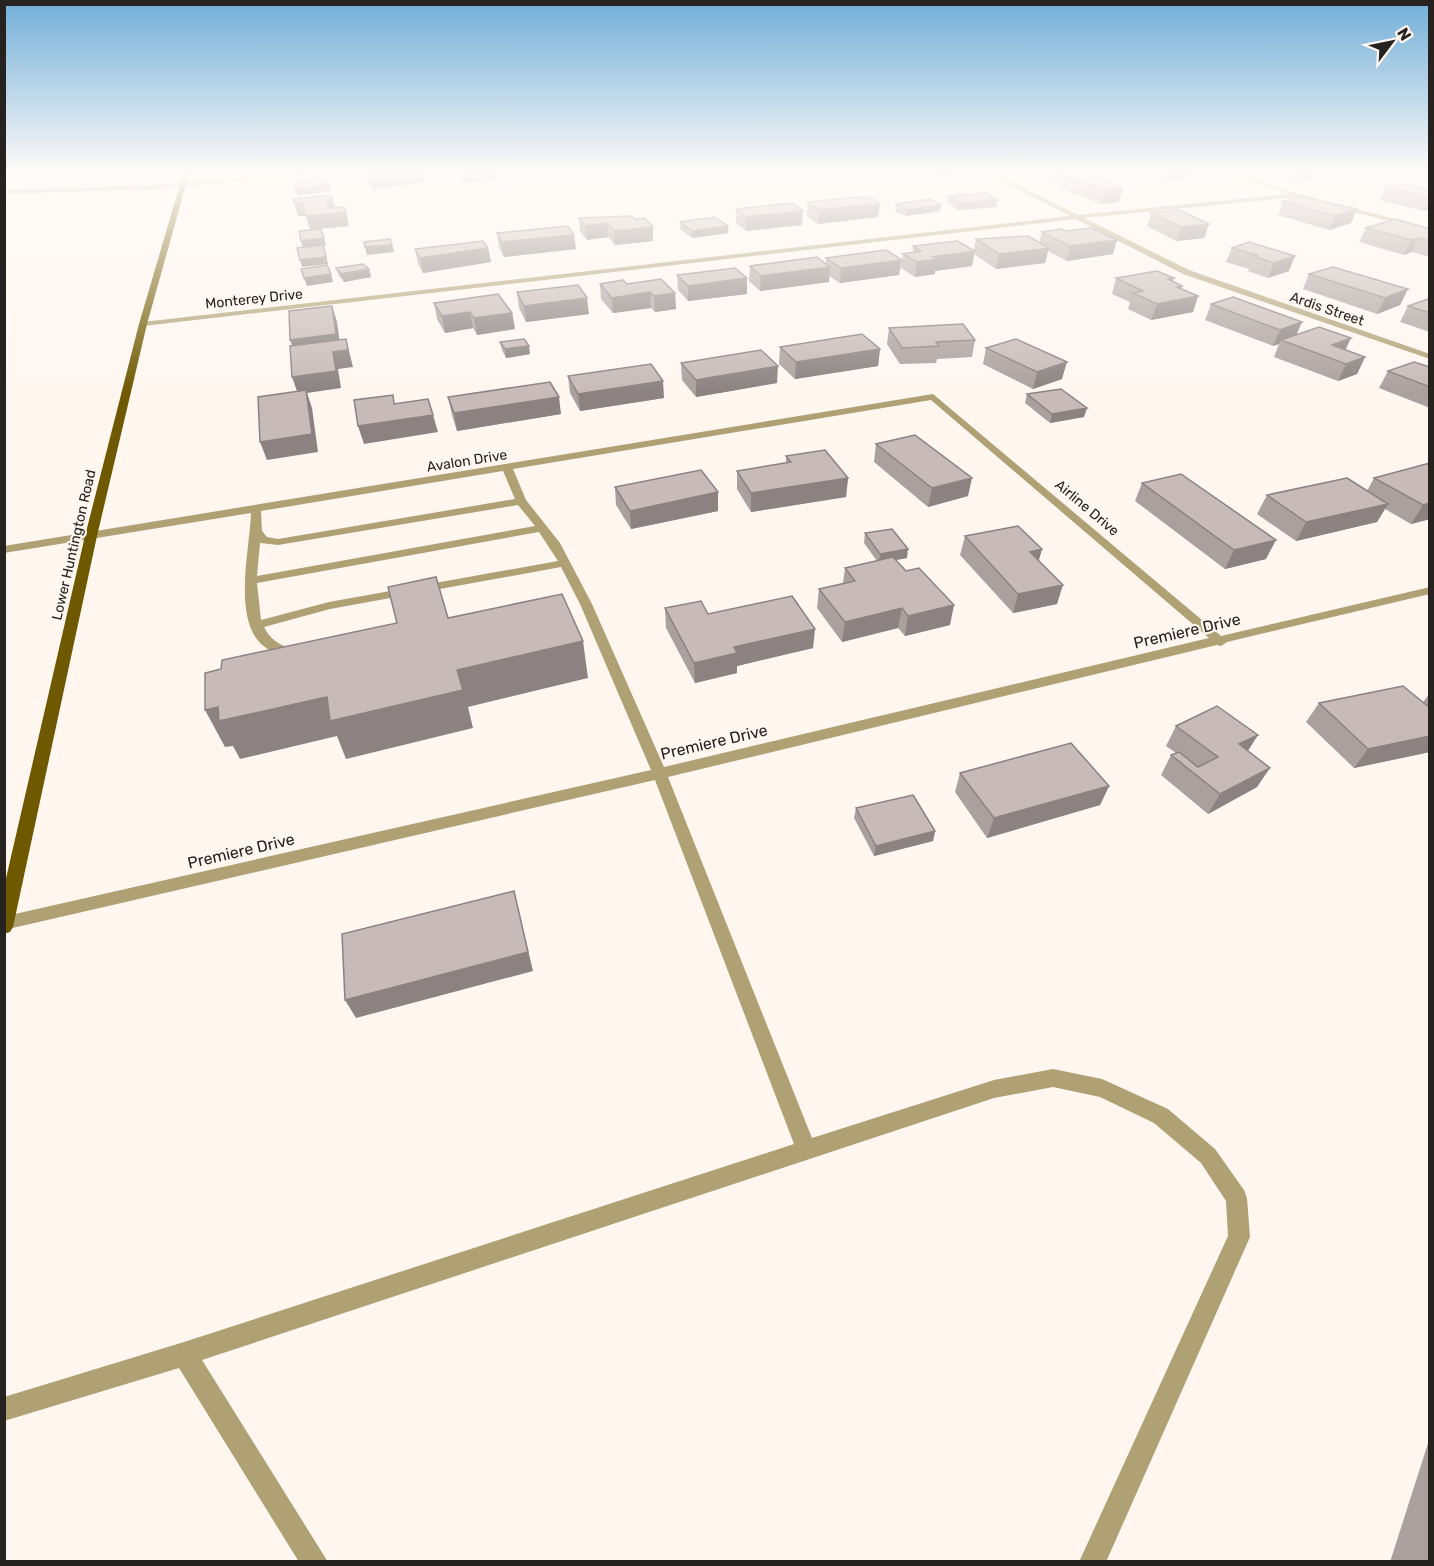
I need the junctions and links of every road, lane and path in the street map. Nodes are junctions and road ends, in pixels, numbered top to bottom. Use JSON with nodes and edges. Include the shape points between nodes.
{"nodes":[{"id":1,"x":165,"y":247,"type":"edge"},
{"id":2,"x":821,"y":247,"type":"edge"},
{"id":3,"x":1136,"y":247,"type":"edge"},
{"id":4,"x":143,"y":324,"type":"junction"},
{"id":5,"x":1430,"y":357,"type":"edge"},
{"id":6,"x":933,"y":397,"type":"joint"},
{"id":7,"x":507,"y":468,"type":"junction"},
{"id":8,"x":521,"y":501,"type":"junction"},
{"id":9,"x":256,"y":510,"type":"junction"},
{"id":10,"x":542,"y":528,"type":"junction"},
{"id":11,"x":256,"y":532,"type":"junction"},
{"id":12,"x":91,"y":536,"type":"junction"},
{"id":13,"x":4,"y":550,"type":"edge"},
{"id":14,"x":565,"y":562,"type":"junction"},
{"id":15,"x":251,"y":581,"type":"junction"},
{"id":16,"x":1430,"y":590,"type":"edge"},
{"id":17,"x":254,"y":626,"type":"junction"},
{"id":18,"x":1221,"y":642,"type":"junction"},
{"id":19,"x":304,"y":655,"type":"edge"},
{"id":20,"x":661,"y":773,"type":"junction"},
{"id":21,"x":5,"y":925,"type":"edge"},
{"id":22,"x":807,"y":1151,"type":"junction"},
{"id":23,"x":184,"y":1354,"type":"junction"},
{"id":24,"x":4,"y":1409,"type":"edge"},
{"id":25,"x":315,"y":1562,"type":"edge"},
{"id":26,"x":1092,"y":1562,"type":"edge"}],
"edges":[{"from":1,"to":4,"type":"main road","name":"Lower Huntington Road"},
{"from":2,"to":4,"type":"street","name":"Monterey Drive"},
{"from":3,"to":5,"type":"street","name":"Ardis Street","via":[[1186,272]]},
{"from":4,"to":12,"type":"main road","name":"Lower Huntington Road"},
{"from":6,"to":7,"type":"street","name":"Avalon Drive"},
{"from":6,"to":18,"type":"street","name":"Airline Drive"},
{"from":7,"to":8,"type":"street"},
{"from":7,"to":9,"type":"street","name":"Avalon Drive"},
{"from":8,"to":10,"type":"street"},
{"from":8,"to":11,"type":"street","via":[[278,542],[262,540]]},
{"from":9,"to":11,"type":"street"},
{"from":9,"to":12,"type":"street","name":"Avalon Drive"},
{"from":10,"to":14,"type":"street"},
{"from":10,"to":15,"type":"street"},
{"from":11,"to":15,"type":"street"},
{"from":12,"to":13,"type":"street","name":"Avalon Drive"},
{"from":12,"to":21,"type":"main road","name":"Lower Huntington Road"},
{"from":14,"to":17,"type":"street","via":[[329,606]]},
{"from":14,"to":20,"type":"street","via":[[581,605]]},
{"from":15,"to":17,"type":"street"},
{"from":16,"to":18,"type":"street","name":"Premiere Drive"},
{"from":17,"to":19,"type":"street","via":[[266,642],[283,652]]},
{"from":18,"to":20,"type":"street","name":"Premiere Drive"},
{"from":20,"to":21,"type":"street","name":"Premiere Drive"},
{"from":20,"to":22,"type":"street"},
{"from":22,"to":23,"type":"street"},
{"from":22,"to":26,"type":"street","via":[[994,1089],[1053,1078],[1102,1088],[1161,1116],[1208,1156],[1236,1198],[1239,1237]]},
{"from":23,"to":24,"type":"street"},
{"from":23,"to":25,"type":"street"}]}
